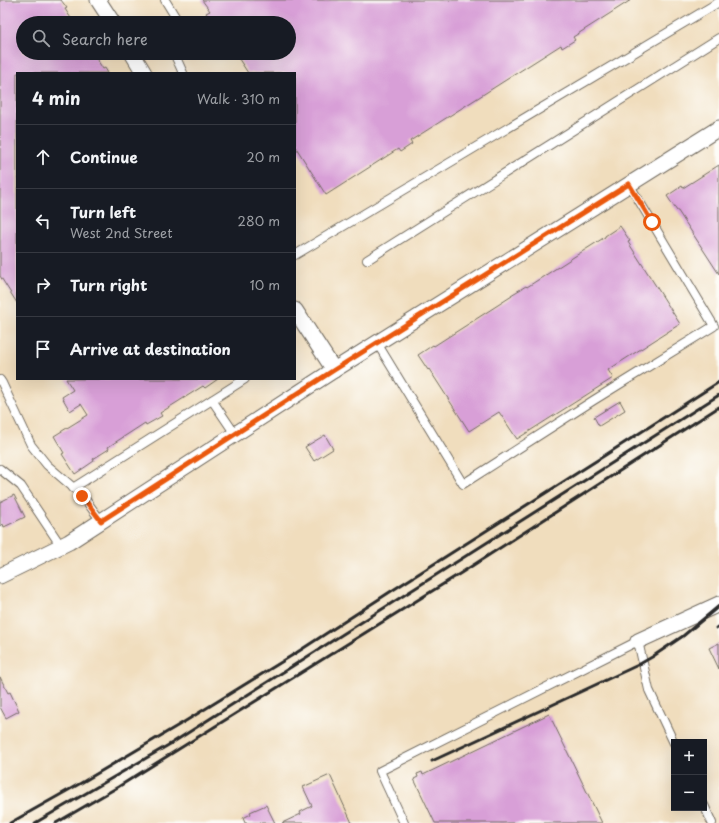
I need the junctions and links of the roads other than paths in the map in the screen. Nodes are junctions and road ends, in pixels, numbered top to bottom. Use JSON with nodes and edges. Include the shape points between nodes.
{"nodes":[{"id":1,"x":98,"y":0,"type":"edge"},
{"id":2,"x":165,"y":0,"type":"edge"},
{"id":3,"x":719,"y":2,"type":"edge"},
{"id":4,"x":108,"y":16,"type":"edge"},
{"id":5,"x":175,"y":16,"type":"edge"},
{"id":6,"x":719,"y":38,"type":"edge"},
{"id":7,"x":136,"y":60,"type":"edge"},
{"id":8,"x":177,"y":60,"type":"edge"},
{"id":9,"x":143,"y":72,"type":"edge"},
{"id":10,"x":183,"y":72,"type":"edge"},
{"id":11,"x":719,"y":128,"type":"edge"},
{"id":12,"x":629,"y":184,"type":"junction"},
{"id":13,"x":296,"y":254,"type":"edge"},
{"id":14,"x":367,"y":260,"type":"dead end"},
{"id":15,"x":296,"y":312,"type":"edge"},
{"id":16,"x":717,"y":324,"type":"edge"},
{"id":17,"x":377,"y":343,"type":"junction"},
{"id":18,"x":334,"y":370,"type":"junction"},
{"id":19,"x":0,"y":380,"type":"edge"},
{"id":20,"x":243,"y":380,"type":"edge"},
{"id":21,"x":212,"y":400,"type":"junction"},
{"id":22,"x":235,"y":434,"type":"junction"},
{"id":23,"x":0,"y":469,"type":"edge"},
{"id":24,"x":73,"y":488,"type":"junction"},
{"id":25,"x":101,"y":521,"type":"junction"},
{"id":26,"x":60,"y":546,"type":"junction"},
{"id":27,"x":0,"y":576,"type":"edge"},
{"id":28,"x":719,"y":604,"type":"edge"},
{"id":29,"x":638,"y":641,"type":"junction"},
{"id":30,"x":672,"y":739,"type":"edge"},
{"id":31,"x":707,"y":811,"type":"edge"},
{"id":32,"x":404,"y":823,"type":"edge"},
{"id":33,"x":712,"y":823,"type":"edge"}],
"edges":[{"from":1,"to":4,"type":"street"},
{"from":2,"to":5,"type":"lane"},
{"from":3,"to":13,"type":"lane"},
{"from":6,"to":14,"type":"lane"},
{"from":7,"to":9,"type":"street"},
{"from":8,"to":10,"type":"lane"},
{"from":11,"to":12,"type":"street"},
{"from":12,"to":16,"type":"lane"},
{"from":12,"to":17,"type":"street"},
{"from":15,"to":18,"type":"street"},
{"from":16,"to":17,"type":"lane","via":[[463,484]]},
{"from":17,"to":18,"type":"street"},
{"from":18,"to":22,"type":"street"},
{"from":19,"to":24,"type":"lane","via":[[31,445],[47,465]]},
{"from":20,"to":21,"type":"lane"},
{"from":21,"to":22,"type":"lane"},
{"from":21,"to":24,"type":"lane"},
{"from":22,"to":25,"type":"street"},
{"from":23,"to":26,"type":"lane","via":[[21,486]]},
{"from":24,"to":25,"type":"lane"},
{"from":25,"to":26,"type":"street"},
{"from":26,"to":27,"type":"street"},
{"from":28,"to":29,"type":"street"},
{"from":29,"to":30,"type":"lane","via":[[649,690]]},
{"from":29,"to":32,"type":"lane","via":[[380,771]]},
{"from":31,"to":33,"type":"lane"}]}
